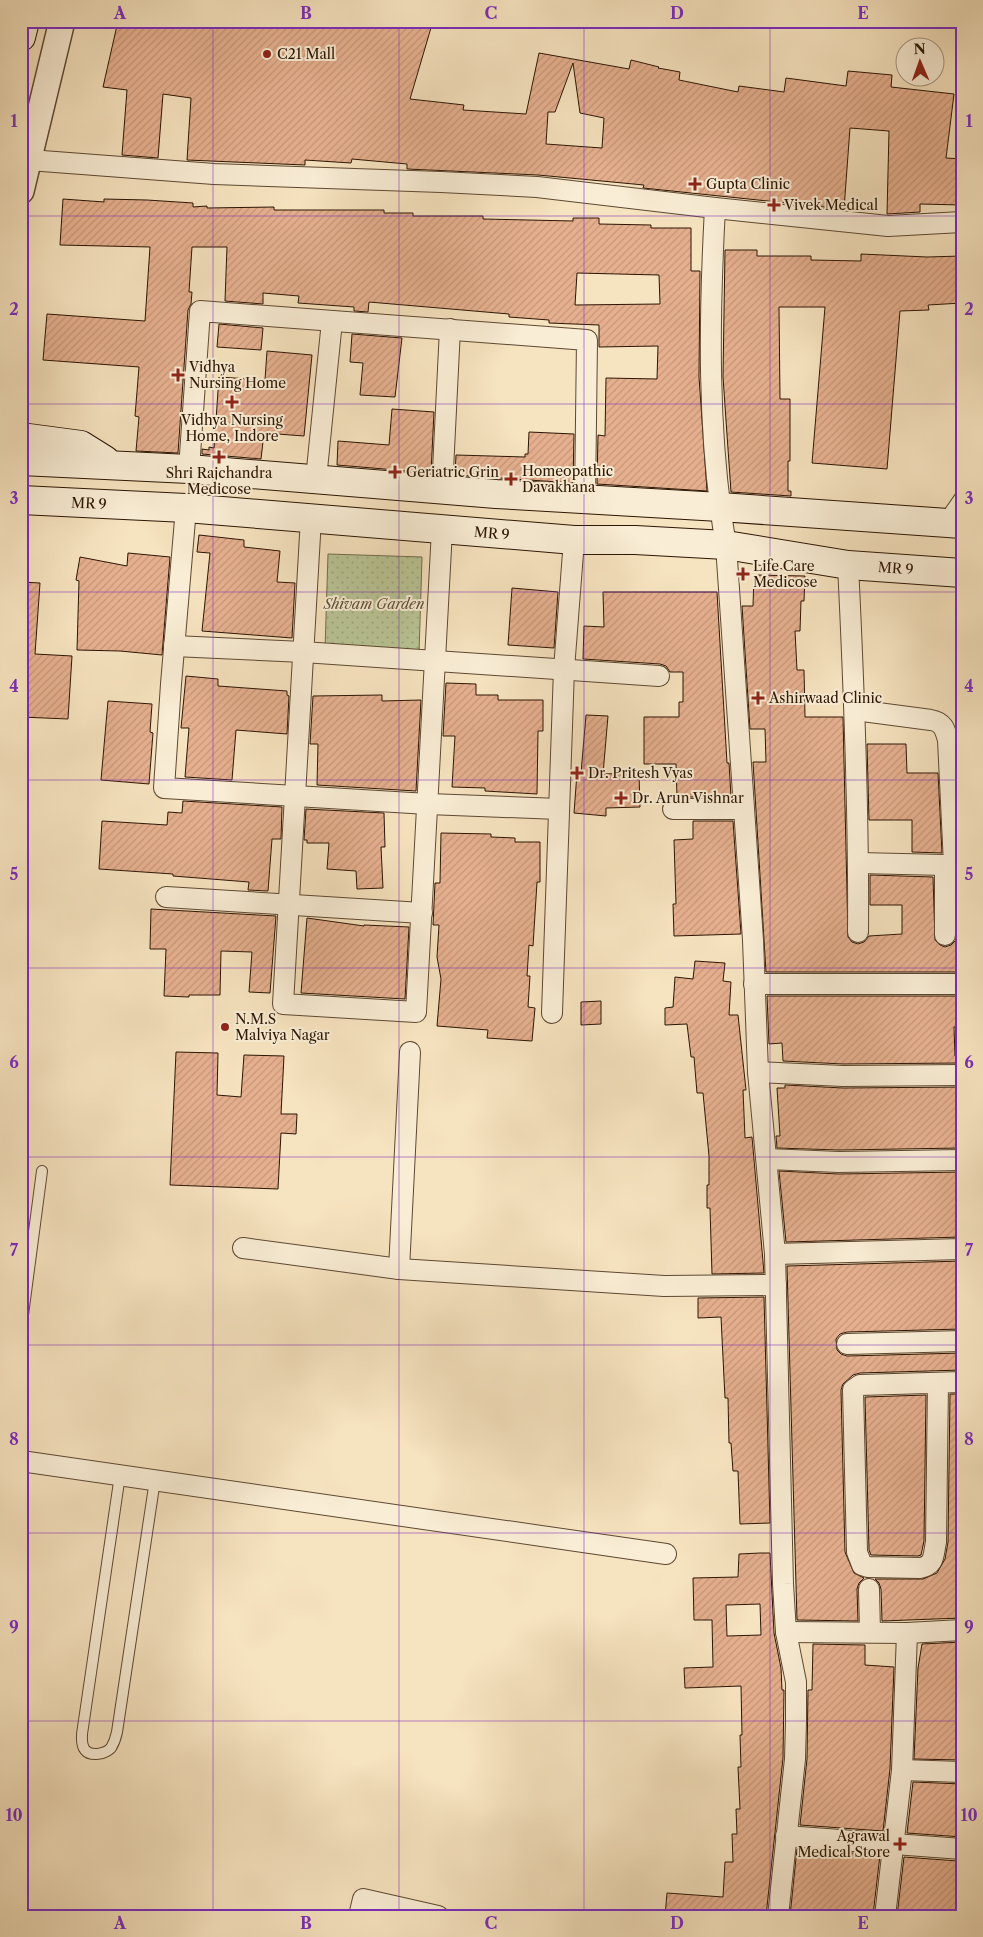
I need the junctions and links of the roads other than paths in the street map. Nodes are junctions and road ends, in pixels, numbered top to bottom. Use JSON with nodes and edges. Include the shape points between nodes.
{"nodes":[{"id":1,"x":25,"y":21,"type":"edge"},
{"id":2,"x":62,"y":21,"type":"edge"},
{"id":3,"x":21,"y":37,"type":"edge"},
{"id":4,"x":25,"y":159,"type":"edge"},
{"id":5,"x":21,"y":191,"type":"edge"},
{"id":6,"x":714,"y":208,"type":"junction"},
{"id":7,"x":962,"y":222,"type":"edge"},
{"id":8,"x":332,"y":321,"type":"junction"},
{"id":9,"x":450,"y":329,"type":"junction"},
{"id":10,"x":21,"y":437,"type":"edge"},
{"id":11,"x":21,"y":461,"type":"edge"},
{"id":12,"x":113,"y":465,"type":"junction"},
{"id":13,"x":189,"y":469,"type":"junction"},
{"id":14,"x":316,"y":479,"type":"junction"},
{"id":15,"x":442,"y":490,"type":"junction"},
{"id":16,"x":962,"y":494,"type":"edge"},
{"id":17,"x":21,"y":500,"type":"edge"},
{"id":18,"x":585,"y":500,"type":"junction"},
{"id":19,"x":720,"y":507,"type":"junction"},
{"id":20,"x":186,"y":508,"type":"junction"},
{"id":21,"x":312,"y":518,"type":"junction"},
{"id":22,"x":952,"y":523,"type":"edge"},
{"id":23,"x":442,"y":530,"type":"junction"},
{"id":24,"x":574,"y":540,"type":"junction"},
{"id":25,"x":726,"y":545,"type":"junction"},
{"id":26,"x":848,"y":565,"type":"junction"},
{"id":27,"x":962,"y":573,"type":"edge"},
{"id":28,"x":174,"y":646,"type":"junction"},
{"id":29,"x":303,"y":652,"type":"junction"},
{"id":30,"x":434,"y":661,"type":"junction"},
{"id":31,"x":564,"y":668,"type":"junction"},
{"id":32,"x":659,"y":676,"type":"dead end"},
{"id":33,"x":855,"y":710,"type":"junction"},
{"id":34,"x":296,"y":795,"type":"junction"},
{"id":35,"x":428,"y":804,"type":"junction"},
{"id":36,"x":558,"y":809,"type":"junction"},
{"id":37,"x":673,"y":809,"type":"dead end"},
{"id":38,"x":743,"y":809,"type":"junction"},
{"id":39,"x":858,"y":863,"type":"junction"},
{"id":40,"x":953,"y":865,"type":"edge"},
{"id":41,"x":166,"y":897,"type":"dead end"},
{"id":42,"x":288,"y":904,"type":"junction"},
{"id":43,"x":422,"y":913,"type":"junction"},
{"id":44,"x":858,"y":932,"type":"dead end"},
{"id":45,"x":944,"y":935,"type":"dead end"},
{"id":46,"x":754,"y":984,"type":"junction"},
{"id":47,"x":962,"y":984,"type":"edge"},
{"id":48,"x":552,"y":1013,"type":"dead end"},
{"id":49,"x":410,"y":1052,"type":"dead end"},
{"id":50,"x":758,"y":1072,"type":"junction"},
{"id":51,"x":962,"y":1075,"type":"edge"},
{"id":52,"x":767,"y":1159,"type":"junction"},
{"id":53,"x":962,"y":1160,"type":"edge"},
{"id":54,"x":42,"y":1171,"type":"dead end"},
{"id":55,"x":243,"y":1248,"type":"dead end"},
{"id":56,"x":962,"y":1249,"type":"edge"},
{"id":57,"x":775,"y":1254,"type":"junction"},
{"id":58,"x":399,"y":1269,"type":"junction"},
{"id":59,"x":776,"y":1285,"type":"junction"},
{"id":60,"x":21,"y":1330,"type":"edge"},
{"id":61,"x":962,"y":1341,"type":"edge"},
{"id":62,"x":847,"y":1344,"type":"dead end"},
{"id":63,"x":962,"y":1382,"type":"edge"},
{"id":64,"x":938,"y":1383,"type":"junction"},
{"id":65,"x":21,"y":1461,"type":"edge"},
{"id":66,"x":120,"y":1475,"type":"junction"},
{"id":67,"x":155,"y":1480,"type":"junction"},
{"id":68,"x":666,"y":1554,"type":"dead end"},
{"id":69,"x":869,"y":1589,"type":"dead end"},
{"id":70,"x":962,"y":1630,"type":"edge"},
{"id":71,"x":786,"y":1632,"type":"junction"},
{"id":72,"x":870,"y":1632,"type":"junction"},
{"id":73,"x":907,"y":1633,"type":"junction"},
{"id":74,"x":902,"y":1770,"type":"junction"},
{"id":75,"x":962,"y":1772,"type":"edge"},
{"id":76,"x":786,"y":1836,"type":"junction"},
{"id":77,"x":894,"y":1844,"type":"junction"},
{"id":78,"x":962,"y":1850,"type":"edge"},
{"id":79,"x":360,"y":1916,"type":"edge"},
{"id":80,"x":438,"y":1916,"type":"edge"},
{"id":81,"x":778,"y":1916,"type":"edge"},
{"id":82,"x":885,"y":1916,"type":"edge"}],
"edges":[{"from":1,"to":3,"type":"main road"},
{"from":2,"to":4,"type":"street"},
{"from":4,"to":5,"type":"street"},
{"from":4,"to":6,"type":"street","via":[[214,174],[536,187]]},
{"from":6,"to":7,"type":"street","via":[[888,226]]},
{"from":6,"to":19,"type":"street","via":[[710,299]]},
{"from":8,"to":9,"type":"street"},
{"from":8,"to":13,"type":"street","via":[[200,311]]},
{"from":8,"to":14,"type":"street"},
{"from":9,"to":15,"type":"street"},
{"from":9,"to":18,"type":"street","via":[[586,340]]},
{"from":10,"to":12,"type":"main road","via":[[81,445]]},
{"from":11,"to":12,"type":"main road"},
{"from":12,"to":13,"type":"main road"},
{"from":13,"to":14,"type":"main road"},
{"from":14,"to":15,"type":"main road"},
{"from":15,"to":18,"type":"main road"},
{"from":16,"to":22,"type":"lane"},
{"from":17,"to":20,"type":"main road","name":"MR 9"},
{"from":18,"to":19,"type":"main road"},
{"from":19,"to":22,"type":"main road"},
{"from":19,"to":25,"type":"street"},
{"from":20,"to":21,"type":"main road","name":"MR 9"},
{"from":20,"to":28,"type":"street"},
{"from":21,"to":23,"type":"main road","name":"MR 9"},
{"from":21,"to":29,"type":"street"},
{"from":23,"to":24,"type":"main road","name":"MR 9"},
{"from":23,"to":30,"type":"street"},
{"from":24,"to":25,"type":"main road","name":"MR 9"},
{"from":24,"to":31,"type":"street"},
{"from":25,"to":26,"type":"main road","name":"MR 9"},
{"from":25,"to":38,"type":"street"},
{"from":26,"to":27,"type":"main road","name":"MR 9"},
{"from":26,"to":33,"type":"street"},
{"from":28,"to":29,"type":"street"},
{"from":28,"to":34,"type":"street","via":[[164,788]]},
{"from":29,"to":30,"type":"street"},
{"from":29,"to":34,"type":"street"},
{"from":30,"to":31,"type":"street"},
{"from":30,"to":35,"type":"street"},
{"from":31,"to":32,"type":"street"},
{"from":31,"to":36,"type":"street"},
{"from":33,"to":39,"type":"street"},
{"from":33,"to":40,"type":"street","via":[[931,720],[942,726],[948,740]]},
{"from":34,"to":35,"type":"street"},
{"from":34,"to":42,"type":"street"},
{"from":35,"to":36,"type":"street"},
{"from":35,"to":43,"type":"street"},
{"from":36,"to":48,"type":"street"},
{"from":37,"to":38,"type":"street"},
{"from":38,"to":46,"type":"street"},
{"from":39,"to":40,"type":"street"},
{"from":39,"to":44,"type":"street"},
{"from":40,"to":45,"type":"street"},
{"from":41,"to":42,"type":"street"},
{"from":42,"to":43,"type":"street"},
{"from":42,"to":43,"type":"street","via":[[283,1004],[416,1012]]},
{"from":46,"to":47,"type":"street"},
{"from":46,"to":50,"type":"street"},
{"from":49,"to":58,"type":"street"},
{"from":50,"to":51,"type":"street","via":[[843,1076]]},
{"from":50,"to":52,"type":"street"},
{"from":52,"to":53,"type":"street","via":[[839,1162]]},
{"from":52,"to":57,"type":"street"},
{"from":54,"to":60,"type":"lane"},
{"from":55,"to":58,"type":"street"},
{"from":56,"to":57,"type":"street"},
{"from":57,"to":59,"type":"street"},
{"from":58,"to":59,"type":"street","via":[[664,1286]]},
{"from":59,"to":71,"type":"street"},
{"from":61,"to":62,"type":"street"},
{"from":63,"to":64,"type":"street"},
{"from":64,"to":64,"type":"street","via":[[936,1542],[932,1563],[920,1568],[868,1567],[862,1564],[857,1552],[853,1390],[860,1385]]},
{"from":65,"to":66,"type":"street"},
{"from":66,"to":67,"type":"street"},
{"from":66,"to":67,"type":"lane","via":[[82,1734],[86,1751],[93,1755],[110,1749],[118,1732]]},
{"from":67,"to":68,"type":"street"},
{"from":69,"to":72,"type":"street"},
{"from":70,"to":73,"type":"street"},
{"from":71,"to":72,"type":"street"},
{"from":71,"to":76,"type":"street","via":[[796,1682],[796,1720]]},
{"from":72,"to":73,"type":"street"},
{"from":73,"to":74,"type":"street"},
{"from":74,"to":75,"type":"street"},
{"from":74,"to":77,"type":"street"},
{"from":76,"to":77,"type":"street"},
{"from":76,"to":81,"type":"street"},
{"from":77,"to":78,"type":"street"},
{"from":77,"to":82,"type":"street"},
{"from":79,"to":80,"type":"street","via":[[364,1898]]}]}
